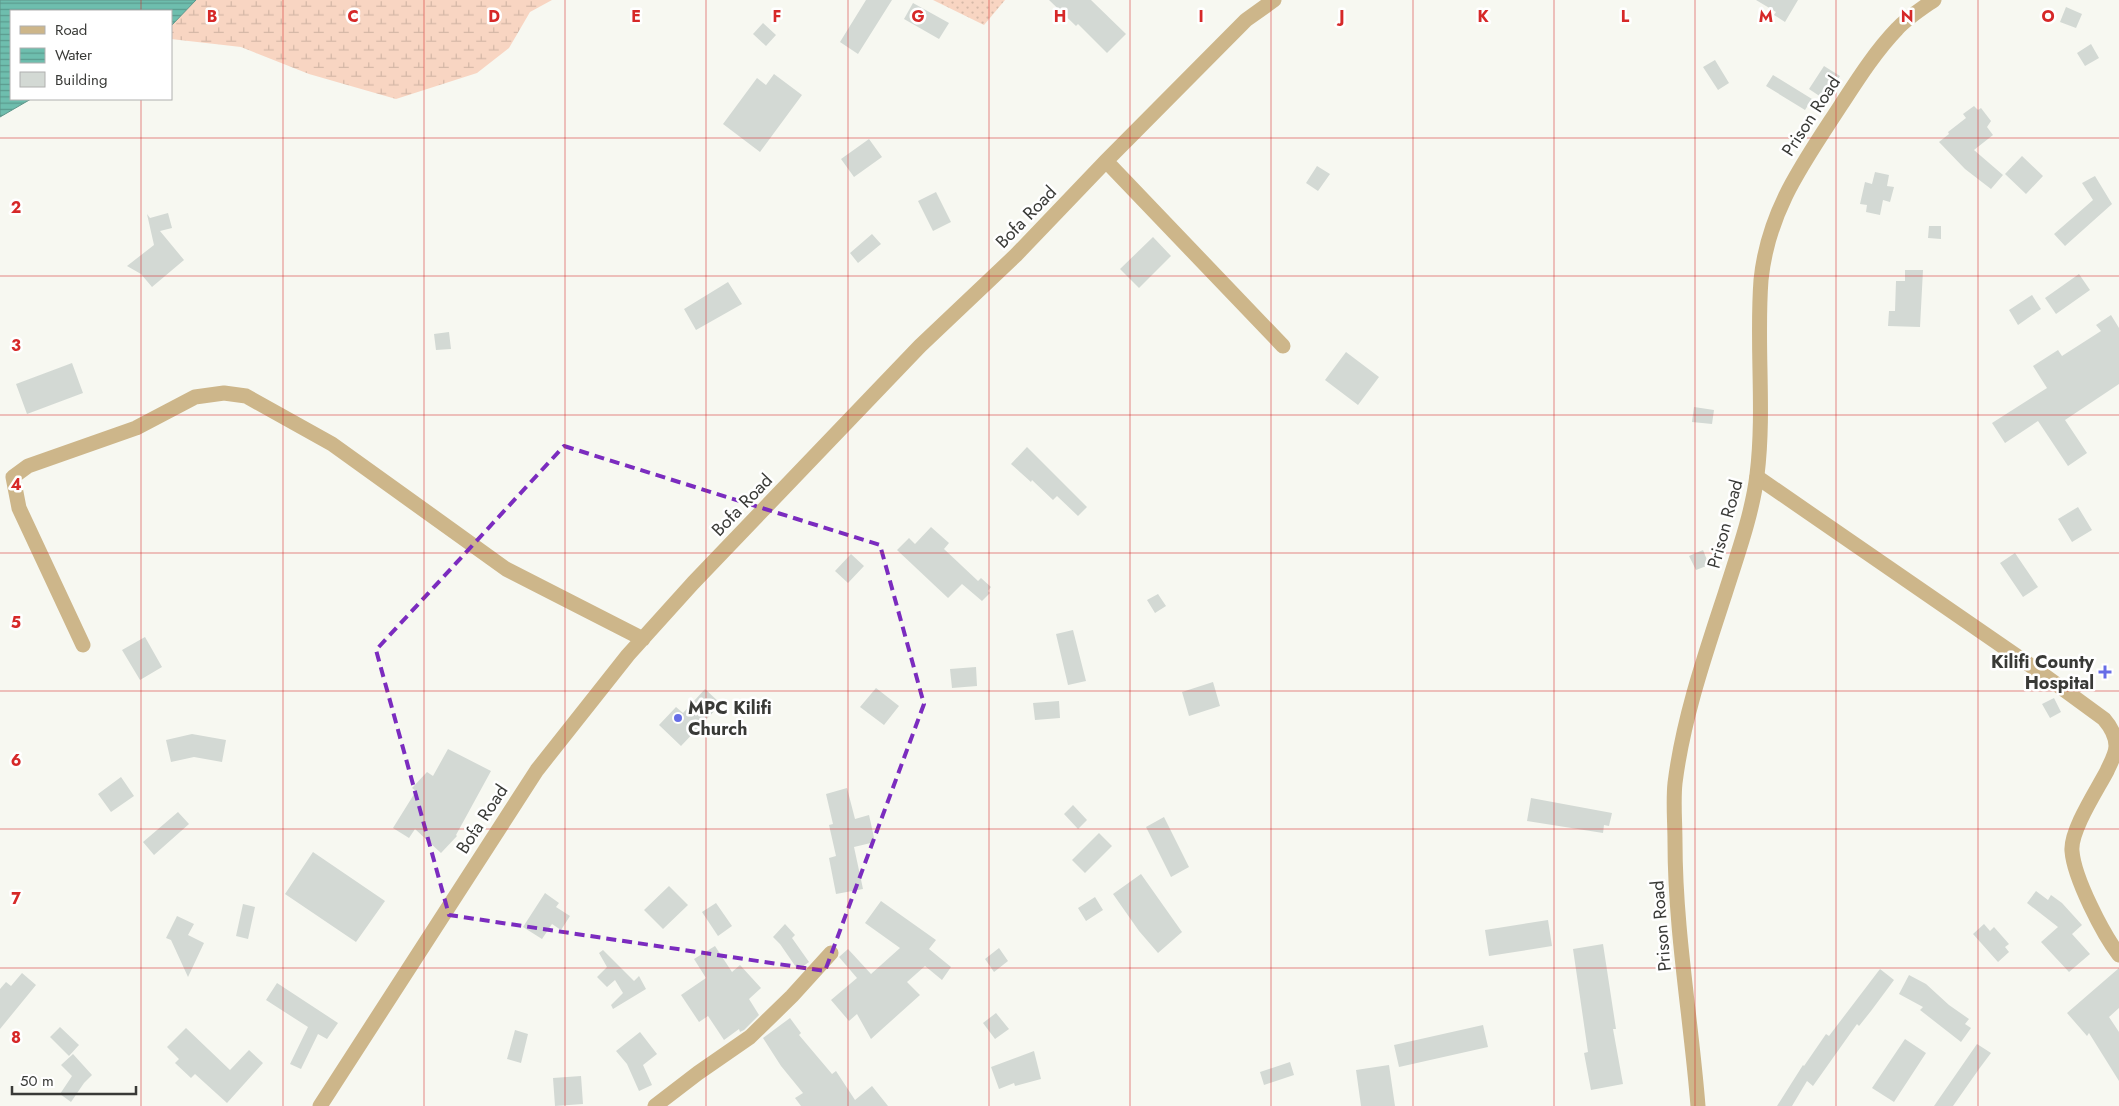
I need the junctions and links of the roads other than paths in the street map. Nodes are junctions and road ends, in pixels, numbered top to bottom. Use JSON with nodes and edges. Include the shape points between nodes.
{"nodes":[{"id":1,"x":1274,"y":0,"type":"edge"},
{"id":2,"x":1934,"y":0,"type":"edge"},
{"id":3,"x":1106,"y":161,"type":"junction"},
{"id":4,"x":1283,"y":346,"type":"dead end"},
{"id":5,"x":1757,"y":477,"type":"junction"},
{"id":6,"x":643,"y":638,"type":"junction"},
{"id":7,"x":82,"y":645,"type":"dead end"},
{"id":8,"x":830,"y":952,"type":"dead end"},
{"id":9,"x":2119,"y":956,"type":"edge"},
{"id":10,"x":320,"y":1106,"type":"edge"},
{"id":11,"x":655,"y":1106,"type":"edge"},
{"id":12,"x":1698,"y":1106,"type":"edge"}],
"edges":[{"from":1,"to":3,"type":"street","name":"Bofa Road","via":[[1246,20]]},
{"from":2,"to":5,"type":"street","name":"Prison Road","via":[[1899,26],[1881,46],[1783,197],[1768,242],[1761,280],[1761,428]]},
{"from":3,"to":4,"type":"street"},
{"from":3,"to":6,"type":"street","name":"Bofa Road","via":[[1016,255],[920,346]]},
{"from":5,"to":9,"type":"street","via":[[2037,670],[2112,728],[2117,747],[2073,836],[2072,852],[2096,916]]},
{"from":5,"to":12,"type":"street","name":"Prison Road","via":[[1740,548],[1704,659],[1675,786],[1675,884]]},
{"from":6,"to":7,"type":"street","via":[[506,569],[332,444],[246,396],[224,393],[195,397],[136,428],[28,466],[13,477],[19,508]]},
{"from":6,"to":10,"type":"street","name":"Bofa Road","via":[[537,770]]},
{"from":8,"to":11,"type":"street","via":[[750,1037]]}]}
